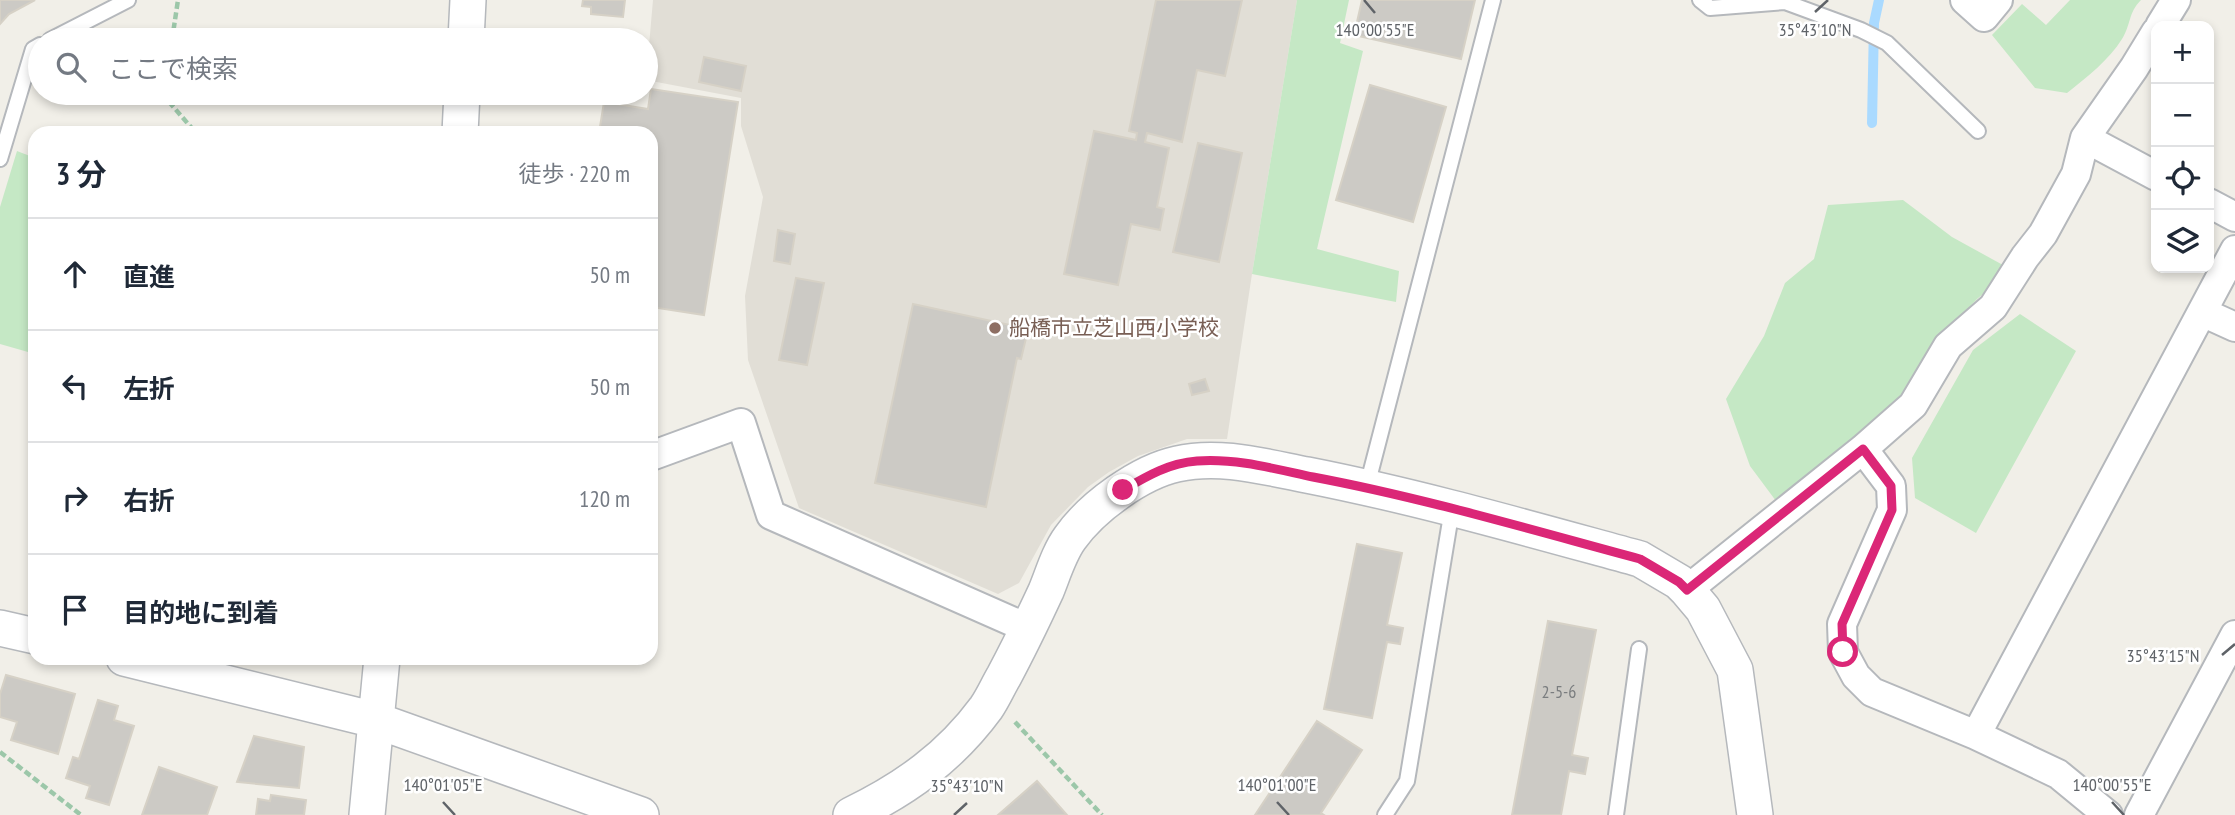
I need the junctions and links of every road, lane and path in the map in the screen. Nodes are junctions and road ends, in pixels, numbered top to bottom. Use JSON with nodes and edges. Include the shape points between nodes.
{"nodes":[{"id":1,"x":128,"y":0,"type":"edge"},
{"id":2,"x":178,"y":0,"type":"edge"},
{"id":3,"x":468,"y":0,"type":"edge"},
{"id":4,"x":1493,"y":0,"type":"edge"},
{"id":5,"x":1700,"y":0,"type":"edge"},
{"id":6,"x":1965,"y":0,"type":"edge"},
{"id":7,"x":1998,"y":0,"type":"edge"},
{"id":8,"x":2176,"y":0,"type":"edge"},
{"id":9,"x":2163,"y":21,"type":"edge"},
{"id":10,"x":73,"y":28,"type":"edge"},
{"id":11,"x":174,"y":28,"type":"edge"},
{"id":12,"x":467,"y":28,"type":"edge"},
{"id":13,"x":2151,"y":40,"type":"edge"},
{"id":14,"x":28,"y":66,"type":"edge"},
{"id":15,"x":173,"y":105,"type":"edge"},
{"id":16,"x":461,"y":105,"type":"edge"},
{"id":17,"x":189,"y":126,"type":"edge"},
{"id":18,"x":460,"y":126,"type":"edge"},
{"id":19,"x":1978,"y":131,"type":"dead end"},
{"id":20,"x":2085,"y":138,"type":"junction"},
{"id":21,"x":0,"y":159,"type":"edge"},
{"id":22,"x":2151,"y":173,"type":"edge"},
{"id":23,"x":2214,"y":206,"type":"edge"},
{"id":24,"x":2235,"y":217,"type":"edge"},
{"id":25,"x":2235,"y":250,"type":"edge"},
{"id":26,"x":2202,"y":312,"type":"junction"},
{"id":27,"x":2235,"y":327,"type":"edge"},
{"id":28,"x":1863,"y":449,"type":"junction"},
{"id":29,"x":658,"y":453,"type":"edge"},
{"id":30,"x":1366,"y":487,"type":"junction"},
{"id":31,"x":1452,"y":509,"type":"junction"},
{"id":32,"x":1687,"y":590,"type":"junction"},
{"id":33,"x":0,"y":628,"type":"edge"},
{"id":34,"x":1027,"y":628,"type":"junction"},
{"id":35,"x":28,"y":634,"type":"edge"},
{"id":36,"x":2235,"y":635,"type":"edge"},
{"id":37,"x":1639,"y":649,"type":"dead end"},
{"id":38,"x":152,"y":665,"type":"edge"},
{"id":39,"x":381,"y":665,"type":"edge"},
{"id":40,"x":1011,"y":718,"type":"dead end"},
{"id":41,"x":375,"y":720,"type":"junction"},
{"id":42,"x":1976,"y":735,"type":"junction"},
{"id":43,"x":0,"y":751,"type":"edge"},
{"id":44,"x":81,"y":815,"type":"edge"},
{"id":45,"x":367,"y":815,"type":"edge"},
{"id":46,"x":641,"y":815,"type":"edge"},
{"id":47,"x":851,"y":815,"type":"edge"},
{"id":48,"x":1102,"y":815,"type":"edge"},
{"id":49,"x":1385,"y":815,"type":"edge"},
{"id":50,"x":1616,"y":815,"type":"edge"},
{"id":51,"x":1755,"y":815,"type":"edge"},
{"id":52,"x":2108,"y":815,"type":"edge"},
{"id":53,"x":2139,"y":815,"type":"edge"}],
"edges":[{"from":1,"to":10,"type":"lane"},
{"from":2,"to":11,"type":"path"},
{"from":3,"to":12,"type":"street"},
{"from":4,"to":30,"type":"lane"},
{"from":5,"to":19,"type":"lane","via":[[1710,8],[1784,2],[1861,30],[1887,44]]},
{"from":6,"to":7,"type":"street","via":[[1984,17]]},
{"from":8,"to":9,"type":"street"},
{"from":13,"to":20,"type":"street"},
{"from":14,"to":21,"type":"lane"},
{"from":15,"to":17,"type":"path"},
{"from":16,"to":18,"type":"street"},
{"from":20,"to":22,"type":"street"},
{"from":20,"to":28,"type":"street","via":[[2076,174],[2043,234],[1993,307],[1948,346],[1913,405]]},
{"from":23,"to":24,"type":"street"},
{"from":25,"to":26,"type":"street"},
{"from":26,"to":27,"type":"street"},
{"from":26,"to":42,"type":"street"},
{"from":28,"to":32,"type":"street"},
{"from":28,"to":42,"type":"street","via":[[1891,486],[1892,510],[1842,624],[1843,652],[1856,676],[1872,692]]},
{"from":29,"to":34,"type":"street","via":[[741,423],[771,515]]},
{"from":30,"to":31,"type":"street"},
{"from":30,"to":34,"type":"street","via":[[1236,461],[1175,464],[1150,474],[1102,504],[1069,539]]},
{"from":31,"to":32,"type":"street","via":[[1640,559]]},
{"from":31,"to":49,"type":"lane","via":[[1407,781]]},
{"from":32,"to":51,"type":"street","via":[[1703,609],[1735,670]]},
{"from":33,"to":35,"type":"street"},
{"from":34,"to":47,"type":"street","via":[[988,706],[954,747],[905,786]]},
{"from":36,"to":53,"type":"street"},
{"from":37,"to":50,"type":"lane"},
{"from":38,"to":41,"type":"street"},
{"from":39,"to":41,"type":"street"},
{"from":40,"to":48,"type":"path"},
{"from":41,"to":45,"type":"street"},
{"from":41,"to":46,"type":"street"},
{"from":42,"to":52,"type":"street","via":[[2058,774]]},
{"from":43,"to":44,"type":"path"}]}
